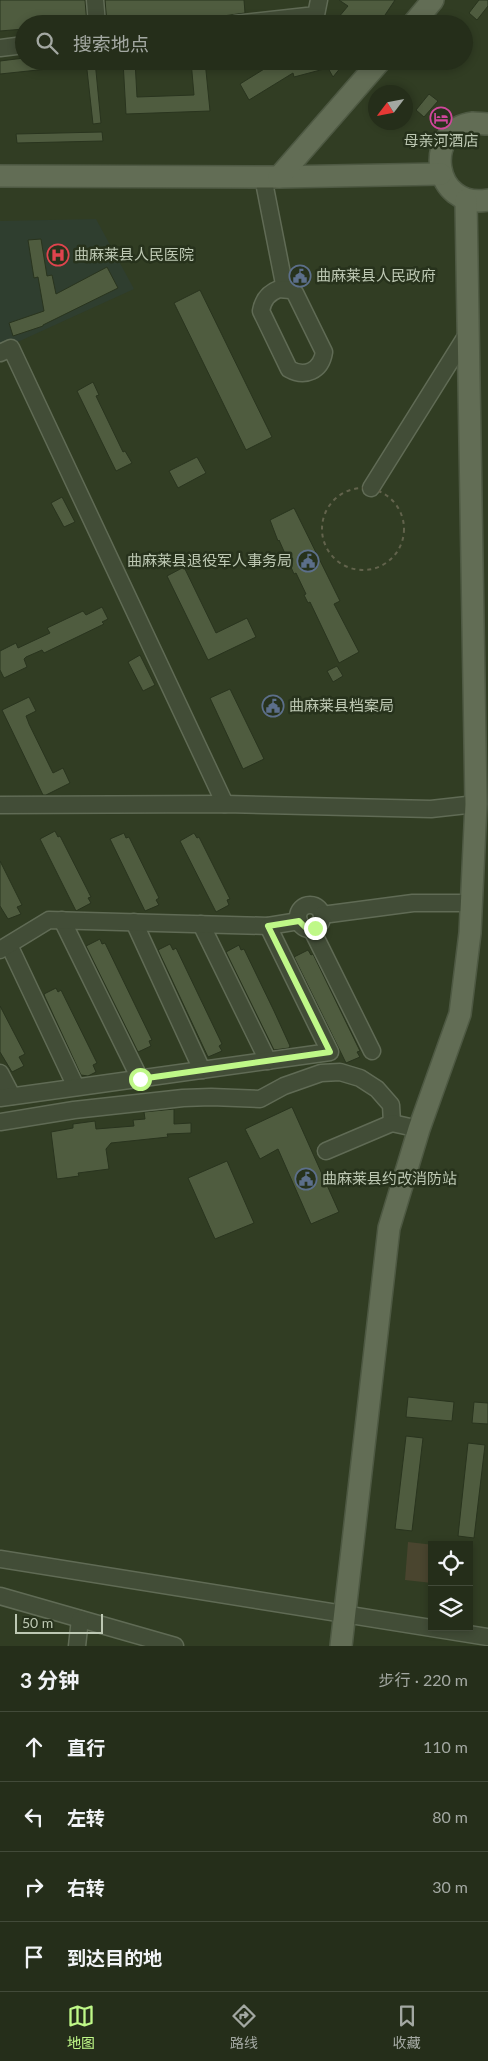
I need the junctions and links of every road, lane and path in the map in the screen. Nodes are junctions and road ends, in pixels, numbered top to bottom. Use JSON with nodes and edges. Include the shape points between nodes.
{"nodes":[{"id":1,"x":95,"y":0,"type":"edge"},
{"id":2,"x":320,"y":0,"type":"edge"},
{"id":3,"x":433,"y":0,"type":"edge"},
{"id":4,"x":96,"y":15,"type":"edge"},
{"id":5,"x":316,"y":15,"type":"edge"},
{"id":6,"x":420,"y":15,"type":"edge"},
{"id":7,"x":15,"y":46,"type":"edge"},
{"id":8,"x":0,"y":48,"type":"edge"},
{"id":9,"x":372,"y":70,"type":"edge"},
{"id":10,"x":488,"y":124,"type":"edge"},
{"id":11,"x":441,"y":174,"type":"junction"},
{"id":12,"x":0,"y":176,"type":"edge"},
{"id":13,"x":271,"y":177,"type":"junction"},
{"id":14,"x":466,"y":200,"type":"junction"},
{"id":15,"x":488,"y":200,"type":"edge"},
{"id":16,"x":285,"y":289,"type":"junction"},
{"id":17,"x":468,"y":333,"type":"junction"},
{"id":18,"x":0,"y":353,"type":"edge"},
{"id":19,"x":371,"y":488,"type":"junction"},
{"id":20,"x":1,"y":802,"type":"edge"},
{"id":21,"x":225,"y":804,"type":"junction"},
{"id":22,"x":476,"y":804,"type":"junction"},
{"id":23,"x":472,"y":903,"type":"junction"},
{"id":24,"x":62,"y":920,"type":"junction"},
{"id":25,"x":134,"y":922,"type":"junction"},
{"id":26,"x":201,"y":924,"type":"junction"},
{"id":27,"x":305,"y":925,"type":"junction"},
{"id":28,"x":268,"y":926,"type":"junction"},
{"id":29,"x":4,"y":948,"type":"edge"},
{"id":30,"x":372,"y":1051,"type":"dead end"},
{"id":31,"x":268,"y":1061,"type":"junction"},
{"id":32,"x":202,"y":1070,"type":"junction"},
{"id":33,"x":0,"y":1073,"type":"edge"},
{"id":34,"x":140,"y":1079,"type":"junction"},
{"id":35,"x":76,"y":1087,"type":"junction"},
{"id":36,"x":6,"y":1097,"type":"edge"},
{"id":37,"x":0,"y":1122,"type":"edge"},
{"id":38,"x":392,"y":1123,"type":"junction"},
{"id":39,"x":419,"y":1129,"type":"junction"},
{"id":40,"x":326,"y":1151,"type":"dead end"},
{"id":41,"x":0,"y":1559,"type":"edge"},
{"id":42,"x":0,"y":1596,"type":"edge"},
{"id":43,"x":343,"y":1613,"type":"junction"},
{"id":44,"x":80,"y":1619,"type":"junction"},
{"id":45,"x":488,"y":1637,"type":"edge"},
{"id":46,"x":169,"y":1645,"type":"edge"},
{"id":47,"x":76,"y":1646,"type":"edge"},
{"id":48,"x":341,"y":1646,"type":"edge"}],
"edges":[{"from":1,"to":4,"type":"street"},
{"from":2,"to":5,"type":"street"},
{"from":3,"to":6,"type":"main road"},
{"from":7,"to":8,"type":"street"},
{"from":9,"to":13,"type":"main road"},
{"from":10,"to":11,"type":"main road","via":[[471,123],[456,130],[445,142],[439,157]]},
{"from":11,"to":13,"type":"main road"},
{"from":11,"to":14,"type":"main road","via":[[451,190]]},
{"from":12,"to":13,"type":"main road"},
{"from":13,"to":16,"type":"street"},
{"from":14,"to":15,"type":"main road"},
{"from":14,"to":17,"type":"main road"},
{"from":16,"to":16,"type":"street","via":[[268,294],[261,311],[289,369],[306,373],[317,368],[324,352],[295,293]]},
{"from":17,"to":19,"type":"street"},
{"from":17,"to":22,"type":"main road"},
{"from":18,"to":21,"type":"street","via":[[11,348]]},
{"from":19,"to":19,"type":"path","via":[[354,488],[338,495],[327,508],[322,524],[324,541],[332,556],[354,569],[380,566],[394,556],[402,541],[404,524],[398,508],[387,495]]},
{"from":20,"to":21,"type":"street"},
{"from":21,"to":22,"type":"street","via":[[431,809]]},
{"from":22,"to":23,"type":"main road"},
{"from":23,"to":27,"type":"street","via":[[413,903],[322,915],[314,905],[306,906],[299,912]]},
{"from":23,"to":39,"type":"main road","via":[[460,1014]]},
{"from":24,"to":25,"type":"street"},
{"from":24,"to":29,"type":"street","via":[[49,920]]},
{"from":24,"to":34,"type":"street"},
{"from":25,"to":26,"type":"street"},
{"from":25,"to":32,"type":"street"},
{"from":26,"to":28,"type":"street"},
{"from":26,"to":31,"type":"street"},
{"from":27,"to":28,"type":"street"},
{"from":27,"to":30,"type":"street"},
{"from":28,"to":31,"type":"street","via":[[330,1052]]},
{"from":29,"to":35,"type":"street"},
{"from":31,"to":32,"type":"street"},
{"from":32,"to":34,"type":"street"},
{"from":33,"to":36,"type":"street"},
{"from":34,"to":35,"type":"street"},
{"from":35,"to":36,"type":"street"},
{"from":37,"to":38,"type":"street","via":[[183,1098],[260,1099],[284,1086],[321,1074],[340,1072],[360,1078],[377,1089],[391,1105]]},
{"from":38,"to":39,"type":"street"},
{"from":38,"to":40,"type":"street"},
{"from":39,"to":43,"type":"main road","via":[[390,1228]]},
{"from":41,"to":43,"type":"street"},
{"from":42,"to":44,"type":"street"},
{"from":43,"to":45,"type":"street"},
{"from":43,"to":48,"type":"main road"},
{"from":44,"to":46,"type":"street"},
{"from":44,"to":47,"type":"street"}]}
